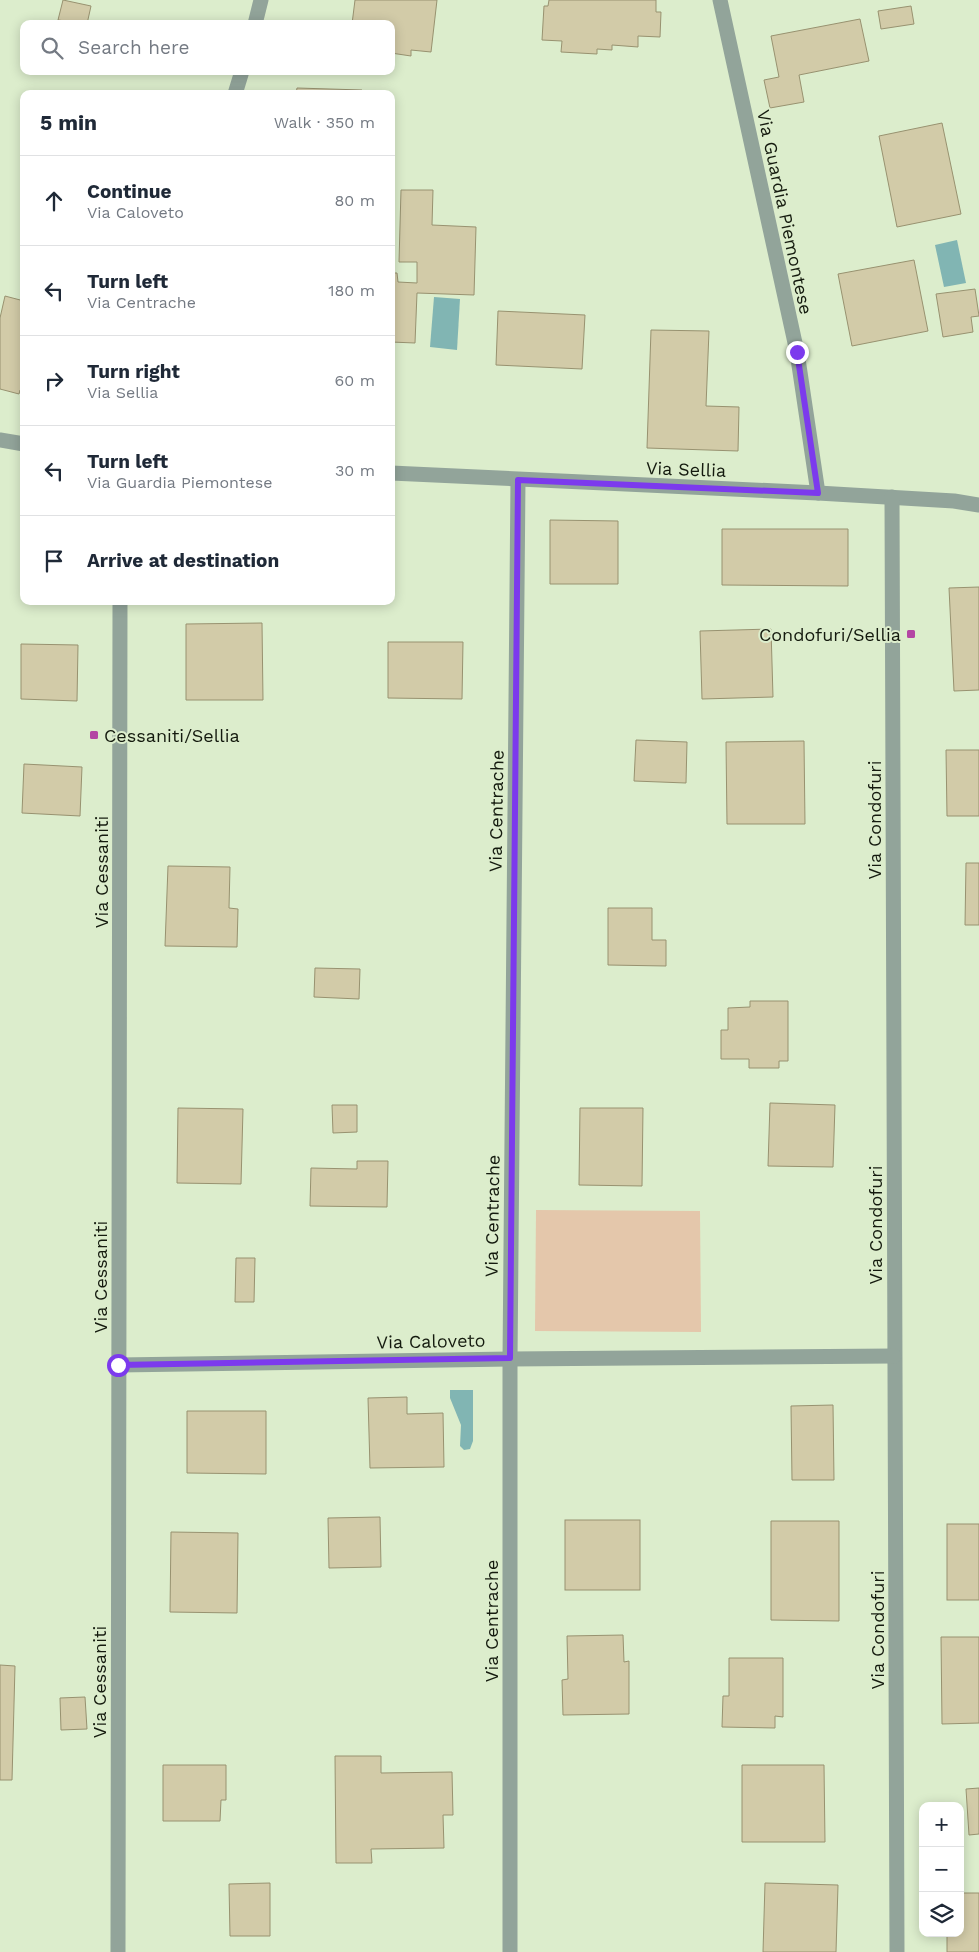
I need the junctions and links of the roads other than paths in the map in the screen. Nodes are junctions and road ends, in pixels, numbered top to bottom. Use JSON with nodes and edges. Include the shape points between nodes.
{"nodes":[{"id":1,"x":261,"y":0,"type":"edge"},
{"id":2,"x":720,"y":0,"type":"edge"},
{"id":3,"x":256,"y":20,"type":"edge"},
{"id":4,"x":241,"y":75,"type":"edge"},
{"id":5,"x":236,"y":90,"type":"edge"},
{"id":6,"x":0,"y":440,"type":"edge"},
{"id":7,"x":20,"y":443,"type":"edge"},
{"id":8,"x":395,"y":473,"type":"edge"},
{"id":9,"x":518,"y":480,"type":"junction"},
{"id":10,"x":818,"y":493,"type":"junction"},
{"id":11,"x":892,"y":497,"type":"junction"},
{"id":12,"x":979,"y":505,"type":"edge"},
{"id":13,"x":120,"y":605,"type":"edge"},
{"id":14,"x":894,"y":1356,"type":"junction"},
{"id":15,"x":510,"y":1358,"type":"junction"},
{"id":16,"x":118,"y":1365,"type":"junction"},
{"id":17,"x":118,"y":1952,"type":"edge"},
{"id":18,"x":510,"y":1952,"type":"edge"},
{"id":19,"x":897,"y":1952,"type":"edge"}],
"edges":[{"from":1,"to":3,"type":"street"},
{"from":2,"to":10,"type":"street","name":"Via Guardia Piemontese","via":[[797,352]]},
{"from":4,"to":5,"type":"street"},
{"from":6,"to":7,"type":"street"},
{"from":8,"to":9,"type":"street","name":"Via Sellia"},
{"from":9,"to":10,"type":"street","name":"Via Sellia"},
{"from":9,"to":15,"type":"street","name":"Via Centrache"},
{"from":10,"to":11,"type":"street","name":"Via Sellia"},
{"from":11,"to":12,"type":"street","name":"Via Sellia"},
{"from":11,"to":14,"type":"street","name":"Via Condofuri"},
{"from":13,"to":16,"type":"street","name":"Via Cessaniti"},
{"from":14,"to":15,"type":"street","name":"Via Caloveto"},
{"from":14,"to":19,"type":"street","name":"Via Condofuri"},
{"from":15,"to":16,"type":"street","name":"Via Caloveto"},
{"from":15,"to":18,"type":"street","name":"Via Centrache"},
{"from":16,"to":17,"type":"street","name":"Via Cessaniti"}]}
